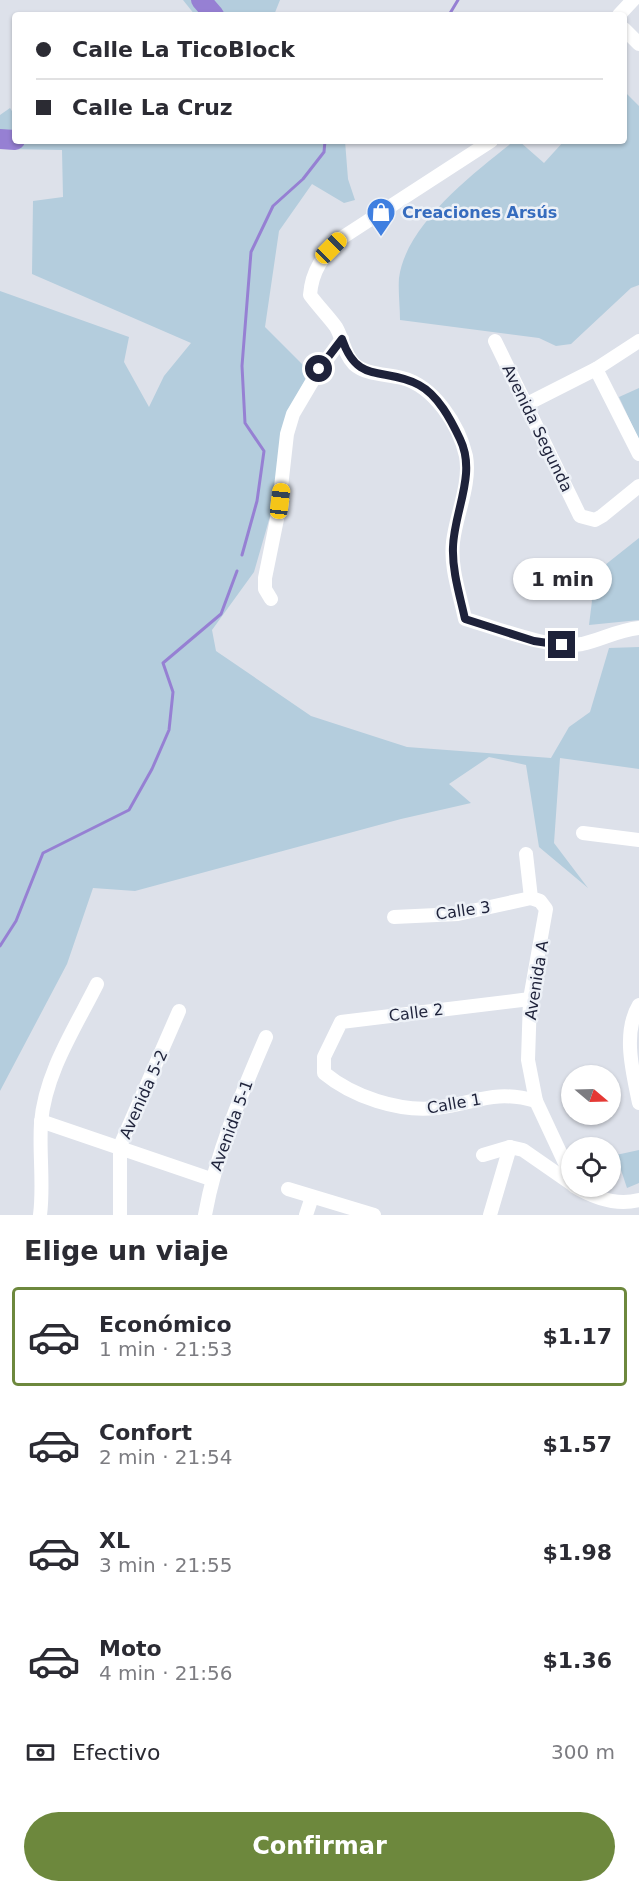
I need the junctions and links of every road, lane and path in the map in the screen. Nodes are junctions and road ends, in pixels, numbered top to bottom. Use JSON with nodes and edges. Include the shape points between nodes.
{"nodes":[{"id":1,"x":633,"y":0,"type":"edge"},
{"id":2,"x":622,"y":12,"type":"edge"},
{"id":3,"x":627,"y":32,"type":"edge"},
{"id":4,"x":639,"y":44,"type":"edge"},
{"id":5,"x":486,"y":144,"type":"edge"},
{"id":6,"x":342,"y":339,"type":"junction"},
{"id":7,"x":639,"y":340,"type":"edge"},
{"id":8,"x":495,"y":341,"type":"dead end"},
{"id":9,"x":596,"y":369,"type":"junction"},
{"id":10,"x":527,"y":404,"type":"junction"},
{"id":11,"x":639,"y":454,"type":"edge"},
{"id":12,"x":639,"y":486,"type":"edge"},
{"id":13,"x":271,"y":598,"type":"dead end"},
{"id":14,"x":639,"y":628,"type":"edge"},
{"id":15,"x":583,"y":833,"type":"dead end"},
{"id":16,"x":639,"y":840,"type":"edge"},
{"id":17,"x":526,"y":854,"type":"dead end"},
{"id":18,"x":531,"y":898,"type":"junction"},
{"id":19,"x":394,"y":917,"type":"dead end"},
{"id":20,"x":97,"y":984,"type":"dead end"},
{"id":21,"x":530,"y":999,"type":"junction"},
{"id":22,"x":639,"y":1005,"type":"edge"},
{"id":23,"x":179,"y":1011,"type":"dead end"},
{"id":24,"x":266,"y":1037,"type":"dead end"},
{"id":25,"x":324,"y":1057,"type":"joint"},
{"id":26,"x":536,"y":1101,"type":"junction"},
{"id":27,"x":639,"y":1103,"type":"edge"},
{"id":28,"x":41,"y":1121,"type":"junction"},
{"id":29,"x":120,"y":1146,"type":"junction"},
{"id":30,"x":510,"y":1147,"type":"junction"},
{"id":31,"x":483,"y":1155,"type":"dead end"},
{"id":32,"x":561,"y":1156,"type":"edge"},
{"id":33,"x":561,"y":1176,"type":"edge"},
{"id":34,"x":211,"y":1179,"type":"junction"},
{"id":35,"x":288,"y":1189,"type":"dead end"},
{"id":36,"x":312,"y":1197,"type":"junction"},
{"id":37,"x":600,"y":1197,"type":"edge"},
{"id":38,"x":639,"y":1200,"type":"edge"},
{"id":39,"x":40,"y":1215,"type":"edge"},
{"id":40,"x":120,"y":1215,"type":"edge"},
{"id":41,"x":205,"y":1215,"type":"edge"},
{"id":42,"x":306,"y":1215,"type":"edge"},
{"id":43,"x":374,"y":1215,"type":"edge"},
{"id":44,"x":490,"y":1215,"type":"edge"}],
"edges":[{"from":1,"to":2,"type":"street"},
{"from":3,"to":4,"type":"street"},
{"from":5,"to":6,"type":"street","via":[[348,233],[323,256],[312,278],[310,295]]},
{"from":6,"to":13,"type":"street","via":[[305,391],[287,434],[278,514],[265,579],[265,589]]},
{"from":6,"to":14,"type":"street","via":[[348,356],[360,368],[420,385],[436,400],[461,441],[466,478],[453,545],[453,566],[465,619],[534,641],[562,645],[580,645]]},
{"from":7,"to":9,"type":"street"},
{"from":8,"to":10,"type":"street","name":"Avenida Segunda"},
{"from":9,"to":10,"type":"street"},
{"from":9,"to":11,"type":"street"},
{"from":10,"to":12,"type":"street","name":"Avenida Segunda","via":[[580,516],[595,520],[603,516]]},
{"from":15,"to":16,"type":"street"},
{"from":17,"to":18,"type":"street","name":"Avenida A"},
{"from":18,"to":19,"type":"street","name":"Calle 3","via":[[458,914]]},
{"from":18,"to":21,"type":"street","name":"Avenida A","via":[[546,909]]},
{"from":20,"to":28,"type":"street","via":[[54,1069]]},
{"from":21,"to":25,"type":"street","name":"Calle 2","via":[[341,1022]]},
{"from":21,"to":26,"type":"street","name":"Avenida A","via":[[528,1060]]},
{"from":22,"to":27,"type":"street","via":[[630,1057]]},
{"from":23,"to":29,"type":"street","name":"Avenida 5-2"},
{"from":24,"to":34,"type":"street","name":"Avenida 5-1"},
{"from":25,"to":26,"type":"street","name":"Calle 1","via":[[324,1073],[334,1081],[384,1103],[413,1110],[500,1094]]},
{"from":26,"to":32,"type":"street","name":"Avenida A"},
{"from":28,"to":29,"type":"street"},
{"from":28,"to":39,"type":"street"},
{"from":29,"to":34,"type":"street"},
{"from":29,"to":40,"type":"street","name":"Avenida 5-2"},
{"from":30,"to":31,"type":"street"},
{"from":30,"to":33,"type":"street","via":[[534,1156]]},
{"from":30,"to":44,"type":"street"},
{"from":34,"to":41,"type":"street","name":"Avenida 5-1"},
{"from":35,"to":36,"type":"street"},
{"from":36,"to":42,"type":"street"},
{"from":36,"to":43,"type":"street"},
{"from":37,"to":38,"type":"street","via":[[621,1203]]}]}
